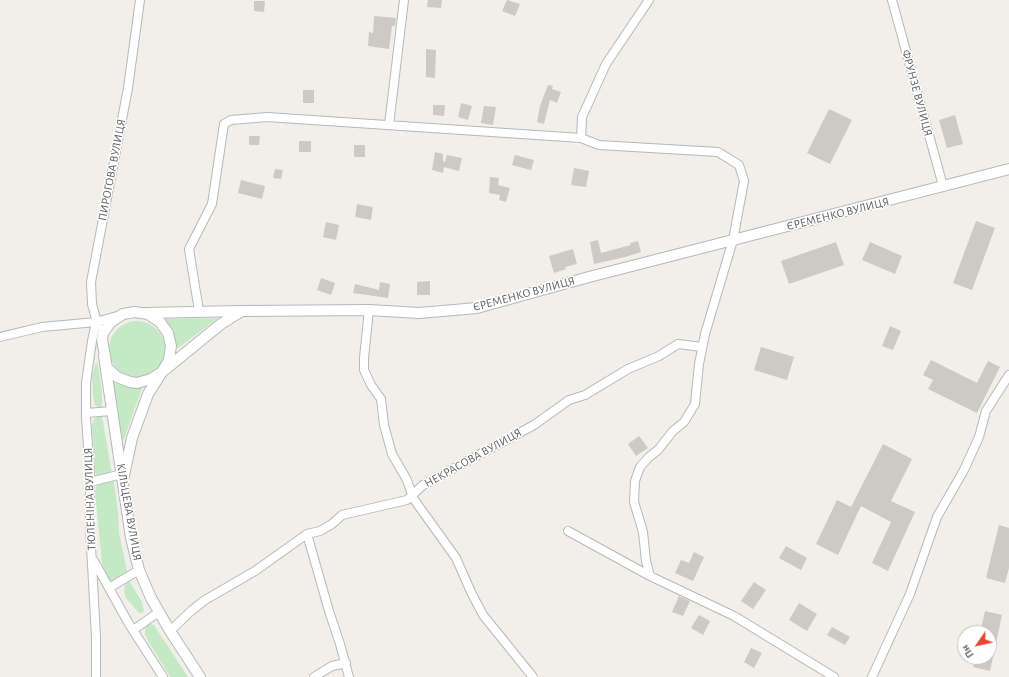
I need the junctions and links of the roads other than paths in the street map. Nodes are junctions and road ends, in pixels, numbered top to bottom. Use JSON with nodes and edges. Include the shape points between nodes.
{"nodes":[{"id":1,"x":140,"y":0,"type":"edge"},
{"id":2,"x":404,"y":0,"type":"edge"},
{"id":3,"x":649,"y":0,"type":"edge"},
{"id":4,"x":892,"y":0,"type":"edge"},
{"id":5,"x":389,"y":126,"type":"junction"},
{"id":6,"x":580,"y":138,"type":"junction"},
{"id":7,"x":1009,"y":169,"type":"edge"},
{"id":8,"x":943,"y":186,"type":"junction"},
{"id":9,"x":733,"y":240,"type":"junction"},
{"id":10,"x":368,"y":310,"type":"junction"},
{"id":11,"x":199,"y":311,"type":"junction"},
{"id":12,"x":242,"y":311,"type":"junction"},
{"id":13,"x":142,"y":313,"type":"junction"},
{"id":14,"x":123,"y":314,"type":"junction"},
{"id":15,"x":96,"y":322,"type":"junction"},
{"id":16,"x":0,"y":337,"type":"edge"},
{"id":17,"x":102,"y":339,"type":"junction"},
{"id":18,"x":702,"y":347,"type":"junction"},
{"id":19,"x":104,"y":356,"type":"junction"},
{"id":20,"x":162,"y":372,"type":"junction"},
{"id":21,"x":1009,"y":375,"type":"edge"},
{"id":22,"x":112,"y":410,"type":"junction"},
{"id":23,"x":86,"y":413,"type":"junction"},
{"id":24,"x":123,"y":477,"type":"junction"},
{"id":25,"x":90,"y":482,"type":"junction"},
{"id":26,"x":412,"y":495,"type":"junction"},
{"id":27,"x":568,"y":531,"type":"dead end"},
{"id":28,"x":308,"y":534,"type":"junction"},
{"id":29,"x":92,"y":558,"type":"junction"},
{"id":30,"x":139,"y":570,"type":"junction"},
{"id":31,"x":650,"y":576,"type":"junction"},
{"id":32,"x":109,"y":588,"type":"junction"},
{"id":33,"x":159,"y":612,"type":"junction"},
{"id":34,"x":133,"y":630,"type":"junction"},
{"id":35,"x":170,"y":631,"type":"junction"},
{"id":36,"x":346,"y":663,"type":"junction"},
{"id":37,"x":822,"y":674,"type":"edge"},
{"id":38,"x":96,"y":677,"type":"edge"},
{"id":39,"x":163,"y":677,"type":"edge"},
{"id":40,"x":200,"y":677,"type":"edge"},
{"id":41,"x":314,"y":677,"type":"edge"},
{"id":42,"x":349,"y":677,"type":"edge"},
{"id":43,"x":533,"y":677,"type":"edge"},
{"id":44,"x":834,"y":677,"type":"edge"},
{"id":45,"x":872,"y":677,"type":"edge"}],
"edges":[{"from":1,"to":15,"type":"street","name":"ПИРОГОВА ВУЛИЦЯ","via":[[128,88],[91,282]]},
{"from":2,"to":5,"type":"street"},
{"from":3,"to":6,"type":"street","via":[[606,64],[582,117]]},
{"from":4,"to":8,"type":"street","name":"ФРУНЗЕ ВУЛИЦЯ"},
{"from":5,"to":6,"type":"street"},
{"from":5,"to":11,"type":"street","via":[[267,117],[231,120],[224,124],[212,204],[189,249]]},
{"from":6,"to":9,"type":"street","via":[[599,145],[718,152],[739,165],[744,181]]},
{"from":7,"to":8,"type":"street","name":"ЄРЕМЕНКО ВУЛИЦЯ"},
{"from":8,"to":9,"type":"street","name":"ЄРЕМЕНКО ВУЛИЦЯ"},
{"from":9,"to":10,"type":"street","name":"ЄРЕМЕНКО ВУЛИЦЯ","via":[[476,308],[420,313]]},
{"from":9,"to":18,"type":"street"},
{"from":10,"to":12,"type":"street","name":"ЄРЕМЕНКО ВУЛИЦЯ"},
{"from":10,"to":26,"type":"street","via":[[364,370],[381,399],[384,425],[392,454],[407,480]]},
{"from":11,"to":12,"type":"street","name":"ЄРЕМЕНКО ВУЛИЦЯ"},
{"from":11,"to":13,"type":"street","name":"ЄРЕМЕНКО ВУЛИЦЯ"},
{"from":12,"to":20,"type":"street","via":[[220,324]]},
{"from":13,"to":14,"type":"street"},
{"from":13,"to":20,"type":"street","via":[[160,322],[170,339],[169,360]]},
{"from":14,"to":15,"type":"street"},
{"from":14,"to":17,"type":"street","via":[[107,327]]},
{"from":15,"to":16,"type":"street","via":[[42,327]]},
{"from":15,"to":17,"type":"street","name":"ПИРОГОВА ВУЛИЦЯ"},
{"from":15,"to":23,"type":"street","name":"ТЮЛЕНІНА ВУЛИЦЯ","via":[[86,383]]},
{"from":17,"to":19,"type":"street","name":"КІЛЬЦЕВА ВУЛИЦЯ"},
{"from":18,"to":26,"type":"street","name":"НЕКРАСОВА ВУЛИЦЯ","via":[[678,344],[659,356],[628,369],[585,395],[569,400],[534,424],[423,485]]},
{"from":18,"to":31,"type":"street","via":[[695,404],[684,422],[640,468],[635,481],[634,502],[643,532]]},
{"from":19,"to":20,"type":"street","name":"КІЛЬЦЕВА ВУЛИЦЯ","via":[[111,373],[130,382],[144,382]]},
{"from":19,"to":22,"type":"street","name":"КІЛЬЦЕВА ВУЛИЦЯ"},
{"from":20,"to":24,"type":"street","via":[[148,394],[134,431]]},
{"from":21,"to":45,"type":"street","via":[[986,411],[979,437],[964,470],[937,517],[910,594]]},
{"from":22,"to":23,"type":"street"},
{"from":22,"to":24,"type":"street","name":"КІЛЬЦЕВА ВУЛИЦЯ"},
{"from":23,"to":25,"type":"street","name":"ТЮЛЕНІНА ВУЛИЦЯ"},
{"from":24,"to":25,"type":"street"},
{"from":24,"to":30,"type":"street","name":"КІЛЬЦЕВА ВУЛИЦЯ","via":[[131,538]]},
{"from":25,"to":29,"type":"street","name":"ТЮЛЕНІНА ВУЛИЦЯ"},
{"from":26,"to":28,"type":"street","name":"НЕКРАСОВА ВУЛИЦЯ","via":[[407,500],[342,515],[320,532]]},
{"from":26,"to":43,"type":"street","via":[[456,558],[483,615]]},
{"from":27,"to":31,"type":"street"},
{"from":28,"to":35,"type":"street","name":"НЕКРАСОВА ВУЛИЦЯ","via":[[256,571],[205,600]]},
{"from":28,"to":36,"type":"street"},
{"from":29,"to":32,"type":"street"},
{"from":29,"to":38,"type":"street","name":"ТЮЛЕНІНА ВУЛИЦЯ"},
{"from":30,"to":32,"type":"street"},
{"from":30,"to":33,"type":"street","name":"КІЛЬЦЕВА ВУЛИЦЯ"},
{"from":31,"to":37,"type":"street","via":[[734,616]]},
{"from":32,"to":34,"type":"street"},
{"from":33,"to":34,"type":"street"},
{"from":33,"to":35,"type":"street","name":"КІЛЬЦЕВА ВУЛИЦЯ"},
{"from":34,"to":39,"type":"street"},
{"from":35,"to":40,"type":"street","name":"КІЛЬЦЕВА ВУЛИЦЯ"},
{"from":36,"to":41,"type":"street","via":[[332,666]]},
{"from":36,"to":42,"type":"street"},
{"from":37,"to":44,"type":"street"}]}
